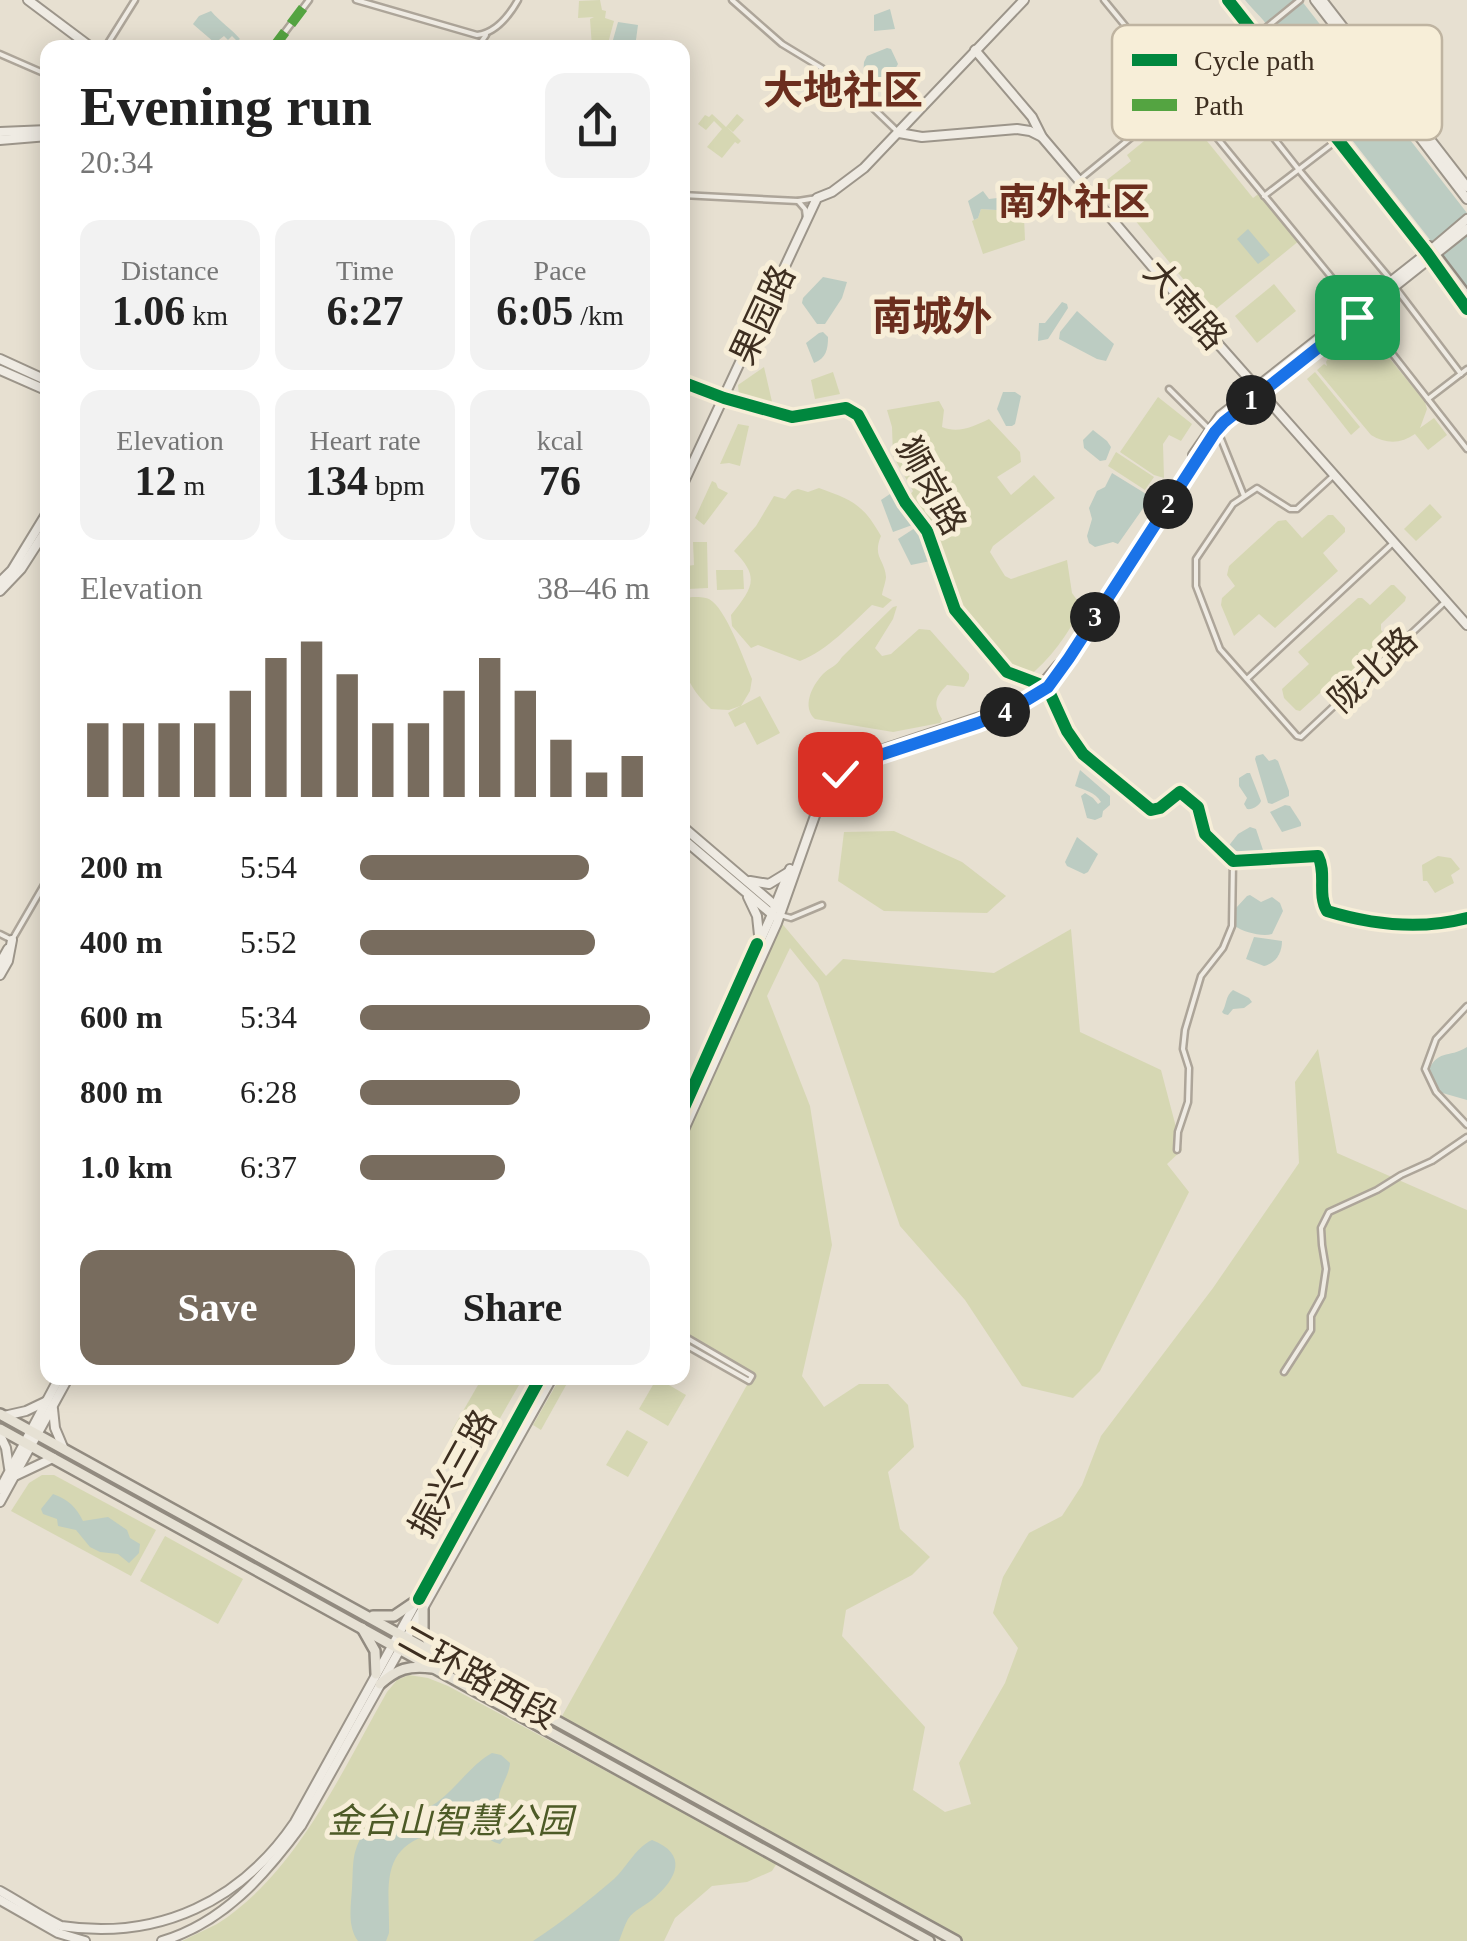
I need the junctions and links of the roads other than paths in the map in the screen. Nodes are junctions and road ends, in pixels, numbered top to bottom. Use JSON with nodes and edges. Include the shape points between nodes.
{"nodes":[{"id":1,"x":28,"y":0,"type":"edge"},
{"id":2,"x":135,"y":0,"type":"edge"},
{"id":3,"x":309,"y":0,"type":"edge"},
{"id":4,"x":356,"y":0,"type":"edge"},
{"id":5,"x":518,"y":0,"type":"edge"},
{"id":6,"x":732,"y":0,"type":"edge"},
{"id":7,"x":1024,"y":0,"type":"edge"},
{"id":8,"x":1104,"y":0,"type":"edge"},
{"id":9,"x":1232,"y":0,"type":"edge"},
{"id":10,"x":1300,"y":0,"type":"edge"},
{"id":11,"x":1314,"y":0,"type":"edge"},
{"id":12,"x":1322,"y":0,"type":"edge"},
{"id":13,"x":1124,"y":25,"type":"edge"},
{"id":14,"x":1251,"y":25,"type":"edge"},
{"id":15,"x":1269,"y":25,"type":"edge"},
{"id":16,"x":1333,"y":25,"type":"edge"},
{"id":17,"x":1341,"y":25,"type":"edge"},
{"id":18,"x":488,"y":34,"type":"junction"},
{"id":19,"x":471,"y":35,"type":"junction"},
{"id":20,"x":81,"y":40,"type":"edge"},
{"id":21,"x":110,"y":40,"type":"edge"},
{"id":22,"x":279,"y":40,"type":"edge"},
{"id":23,"x":473,"y":40,"type":"edge"},
{"id":24,"x":483,"y":40,"type":"edge"},
{"id":25,"x":975,"y":50,"type":"junction"},
{"id":26,"x":0,"y":54,"type":"edge"},
{"id":27,"x":40,"y":72,"type":"edge"},
{"id":28,"x":1028,"y":112,"type":"junction"},
{"id":29,"x":909,"y":121,"type":"junction"},
{"id":30,"x":1017,"y":129,"type":"junction"},
{"id":31,"x":40,"y":132,"type":"edge"},
{"id":32,"x":899,"y":132,"type":"junction"},
{"id":33,"x":40,"y":134,"type":"edge"},
{"id":34,"x":0,"y":136,"type":"edge"},
{"id":35,"x":1042,"y":136,"type":"junction"},
{"id":36,"x":922,"y":138,"type":"junction"},
{"id":37,"x":1128,"y":140,"type":"edge"},
{"id":38,"x":1218,"y":140,"type":"edge"},
{"id":39,"x":1275,"y":140,"type":"edge"},
{"id":40,"x":1337,"y":140,"type":"joint"},
{"id":41,"x":1342,"y":140,"type":"edge"},
{"id":42,"x":1422,"y":140,"type":"edge"},
{"id":43,"x":1431,"y":140,"type":"edge"},
{"id":44,"x":888,"y":143,"type":"junction"},
{"id":45,"x":1299,"y":170,"type":"junction"},
{"id":46,"x":1079,"y":180,"type":"junction"},
{"id":47,"x":1467,"y":187,"type":"edge"},
{"id":48,"x":690,"y":194,"type":"edge"},
{"id":49,"x":1264,"y":196,"type":"junction"},
{"id":50,"x":818,"y":198,"type":"junction"},
{"id":51,"x":1467,"y":199,"type":"edge"},
{"id":52,"x":798,"y":201,"type":"junction"},
{"id":53,"x":1467,"y":220,"type":"edge"},
{"id":54,"x":806,"y":222,"type":"junction"},
{"id":55,"x":1467,"y":229,"type":"edge"},
{"id":56,"x":1433,"y":253,"type":"junction"},
{"id":57,"x":1393,"y":284,"type":"junction"},
{"id":58,"x":1467,"y":297,"type":"edge"},
{"id":59,"x":1467,"y":308,"type":"edge"},
{"id":60,"x":1359,"y":311,"type":"junction"},
{"id":61,"x":0,"y":360,"type":"edge"},
{"id":62,"x":1467,"y":369,"type":"edge"},
{"id":63,"x":0,"y":370,"type":"edge"},
{"id":64,"x":1461,"y":374,"type":"junction"},
{"id":65,"x":40,"y":378,"type":"edge"},
{"id":66,"x":690,"y":385,"type":"edge"},
{"id":67,"x":40,"y":388,"type":"edge"},
{"id":68,"x":1169,"y":389,"type":"dead end"},
{"id":69,"x":1259,"y":390,"type":"junction"},
{"id":70,"x":724,"y":398,"type":"junction"},
{"id":71,"x":1428,"y":400,"type":"junction"},
{"id":72,"x":1212,"y":431,"type":"junction"},
{"id":73,"x":1467,"y":449,"type":"edge"},
{"id":74,"x":690,"y":469,"type":"edge"},
{"id":75,"x":1334,"y":476,"type":"junction"},
{"id":76,"x":1244,"y":496,"type":"junction"},
{"id":77,"x":40,"y":524,"type":"edge"},
{"id":78,"x":40,"y":540,"type":"edge"},
{"id":79,"x":1393,"y":543,"type":"junction"},
{"id":80,"x":0,"y":582,"type":"edge"},
{"id":81,"x":0,"y":591,"type":"edge"},
{"id":82,"x":1446,"y":602,"type":"junction"},
{"id":83,"x":1467,"y":625,"type":"edge"},
{"id":84,"x":1248,"y":679,"type":"junction"},
{"id":85,"x":1045,"y":686,"type":"junction"},
{"id":86,"x":690,"y":833,"type":"edge"},
{"id":87,"x":690,"y":844,"type":"edge"},
{"id":88,"x":1232,"y":862,"type":"junction"},
{"id":89,"x":790,"y":869,"type":"junction"},
{"id":90,"x":744,"y":884,"type":"junction"},
{"id":91,"x":40,"y":892,"type":"edge"},
{"id":92,"x":822,"y":906,"type":"dead end"},
{"id":93,"x":777,"y":913,"type":"junction"},
{"id":94,"x":1467,"y":918,"type":"edge"},
{"id":95,"x":0,"y":934,"type":"edge"},
{"id":96,"x":12,"y":940,"type":"junction"},
{"id":97,"x":757,"y":944,"type":"junction"},
{"id":98,"x":0,"y":962,"type":"edge"},
{"id":99,"x":0,"y":975,"type":"edge"},
{"id":100,"x":1467,"y":1006,"type":"edge"},
{"id":101,"x":690,"y":1094,"type":"edge"},
{"id":102,"x":690,"y":1117,"type":"edge"},
{"id":103,"x":1467,"y":1125,"type":"edge"},
{"id":104,"x":1467,"y":1137,"type":"edge"},
{"id":105,"x":1177,"y":1150,"type":"dead end"},
{"id":106,"x":690,"y":1340,"type":"edge"},
{"id":107,"x":690,"y":1347,"type":"edge"},
{"id":108,"x":1284,"y":1372,"type":"dead end"},
{"id":109,"x":56,"y":1385,"type":"edge"},
{"id":110,"x":63,"y":1385,"type":"edge"},
{"id":111,"x":536,"y":1385,"type":"edge"},
{"id":112,"x":548,"y":1385,"type":"edge"},
{"id":113,"x":50,"y":1403,"type":"junction"},
{"id":114,"x":2,"y":1415,"type":"edge"},
{"id":115,"x":0,"y":1432,"type":"edge"},
{"id":116,"x":34,"y":1432,"type":"junction"},
{"id":117,"x":28,"y":1444,"type":"junction"},
{"id":118,"x":63,"y":1447,"type":"junction"},
{"id":119,"x":53,"y":1458,"type":"junction"},
{"id":120,"x":11,"y":1475,"type":"junction"},
{"id":121,"x":0,"y":1489,"type":"edge"},
{"id":122,"x":0,"y":1502,"type":"edge"},
{"id":123,"x":419,"y":1598,"type":"junction"},
{"id":124,"x":424,"y":1609,"type":"junction"},
{"id":125,"x":368,"y":1615,"type":"junction"},
{"id":126,"x":360,"y":1626,"type":"junction"},
{"id":127,"x":403,"y":1635,"type":"junction"},
{"id":128,"x":397,"y":1646,"type":"junction"},
{"id":129,"x":436,"y":1653,"type":"junction"},
{"id":130,"x":436,"y":1668,"type":"junction"},
{"id":131,"x":378,"y":1679,"type":"junction"},
{"id":132,"x":0,"y":1891,"type":"edge"},
{"id":133,"x":0,"y":1900,"type":"edge"},
{"id":134,"x":59,"y":1929,"type":"junction"},
{"id":135,"x":160,"y":1938,"type":"edge"},
{"id":136,"x":116,"y":1939,"type":"edge"},
{"id":137,"x":86,"y":1941,"type":"edge"},
{"id":138,"x":929,"y":1941,"type":"edge"},
{"id":139,"x":956,"y":1941,"type":"edge"}],
"edges":[{"from":1,"to":20,"type":"main road"},
{"from":2,"to":21,"type":"street"},
{"from":3,"to":22,"type":"street"},
{"from":4,"to":19,"type":"street"},
{"from":5,"to":18,"type":"street"},
{"from":6,"to":32,"type":"street","via":[[782,44],[848,84]]},
{"from":7,"to":25,"type":"main road"},
{"from":8,"to":13,"type":"street"},
{"from":9,"to":14,"type":"main road"},
{"from":10,"to":15,"type":"street"},
{"from":11,"to":16,"type":"main road"},
{"from":12,"to":17,"type":"main road"},
{"from":18,"to":19,"type":"street"},
{"from":18,"to":24,"type":"street"},
{"from":19,"to":23,"type":"street"},
{"from":25,"to":28,"type":"main road","name":"大南路"},
{"from":25,"to":29,"type":"main road"},
{"from":26,"to":27,"type":"street"},
{"from":28,"to":30,"type":"main road"},
{"from":28,"to":35,"type":"main road","name":"大南路"},
{"from":29,"to":32,"type":"main road"},
{"from":29,"to":36,"type":"main road","via":[[908,131]]},
{"from":30,"to":35,"type":"main road"},
{"from":30,"to":36,"type":"main road"},
{"from":31,"to":34,"type":"main road"},
{"from":32,"to":36,"type":"main road"},
{"from":32,"to":44,"type":"main road"},
{"from":33,"to":34,"type":"main road"},
{"from":35,"to":46,"type":"main road","name":"大南路"},
{"from":36,"to":44,"type":"main road"},
{"from":37,"to":46,"type":"street"},
{"from":38,"to":49,"type":"street"},
{"from":39,"to":45,"type":"street"},
{"from":40,"to":45,"type":"street"},
{"from":40,"to":56,"type":"main road"},
{"from":41,"to":56,"type":"main road"},
{"from":42,"to":51,"type":"main road"},
{"from":43,"to":47,"type":"main road"},
{"from":44,"to":50,"type":"main road"},
{"from":45,"to":49,"type":"street"},
{"from":45,"to":57,"type":"street"},
{"from":46,"to":69,"type":"main road","name":"大南路"},
{"from":48,"to":52,"type":"street"},
{"from":49,"to":60,"type":"street"},
{"from":50,"to":52,"type":"street"},
{"from":50,"to":54,"type":"main road","name":"果园路"},
{"from":52,"to":54,"type":"street"},
{"from":53,"to":56,"type":"main road"},
{"from":54,"to":70,"type":"main road","name":"果园路"},
{"from":55,"to":56,"type":"main road"},
{"from":56,"to":57,"type":"main road"},
{"from":56,"to":58,"type":"main road"},
{"from":56,"to":59,"type":"main road"},
{"from":57,"to":60,"type":"main road"},
{"from":57,"to":64,"type":"street"},
{"from":60,"to":69,"type":"main road"},
{"from":60,"to":71,"type":"street"},
{"from":61,"to":65,"type":"main road"},
{"from":62,"to":64,"type":"street"},
{"from":63,"to":67,"type":"main road"},
{"from":64,"to":71,"type":"street"},
{"from":66,"to":70,"type":"street","name":"狮岗路"},
{"from":68,"to":72,"type":"street"},
{"from":69,"to":72,"type":"main road"},
{"from":69,"to":75,"type":"main road","name":"大南路"},
{"from":70,"to":74,"type":"main road","name":"果园路"},
{"from":70,"to":85,"type":"street","name":"狮岗路","via":[[792,417],[846,408],[858,415],[927,531],[955,610],[1007,672]]},
{"from":71,"to":73,"type":"street"},
{"from":72,"to":76,"type":"street"},
{"from":72,"to":85,"type":"main road"},
{"from":75,"to":76,"type":"street","via":[[1297,509],[1257,488]]},
{"from":75,"to":79,"type":"main road","name":"大南路"},
{"from":76,"to":84,"type":"street","via":[[1196,559],[1196,586],[1220,649]]},
{"from":77,"to":80,"type":"main road"},
{"from":78,"to":81,"type":"main road"},
{"from":79,"to":82,"type":"main road","name":"大南路"},
{"from":79,"to":84,"type":"street"},
{"from":82,"to":83,"type":"main road","name":"大南路"},
{"from":82,"to":84,"type":"street","name":"陇北路","via":[[1299,737]]},
{"from":85,"to":88,"type":"street","via":[[1084,754],[1150,810],[1180,792],[1198,807],[1205,834]]},
{"from":85,"to":89,"type":"main road","via":[[1001,710],[840,767],[821,788]]},
{"from":85,"to":93,"type":"main road","via":[[997,716],[840,774],[822,796]]},
{"from":86,"to":90,"type":"main road"},
{"from":87,"to":90,"type":"main road"},
{"from":88,"to":94,"type":"street","via":[[1318,856],[1324,906],[1363,922],[1439,926]]},
{"from":88,"to":105,"type":"street","via":[[1232,926],[1201,976],[1185,1030],[1188,1102]]},
{"from":89,"to":90,"type":"main road","via":[[769,884]]},
{"from":89,"to":93,"type":"main road"},
{"from":90,"to":93,"type":"main road"},
{"from":90,"to":97,"type":"main road","via":[[758,916]]},
{"from":91,"to":96,"type":"street"},
{"from":92,"to":93,"type":"street","via":[[791,918]]},
{"from":93,"to":97,"type":"main road"},
{"from":93,"to":102,"type":"main road"},
{"from":95,"to":96,"type":"street"},
{"from":96,"to":98,"type":"main road"},
{"from":96,"to":99,"type":"main road"},
{"from":97,"to":101,"type":"main road"},
{"from":100,"to":103,"type":"street","via":[[1441,1032],[1425,1069]]},
{"from":104,"to":108,"type":"street","via":[[1329,1212],[1321,1228],[1322,1296]]},
{"from":106,"to":107,"type":"street","via":[[752,1376],[749,1381]]},
{"from":109,"to":113,"type":"main road"},
{"from":110,"to":113,"type":"main road"},
{"from":111,"to":123,"type":"main road","name":"振兴三路"},
{"from":112,"to":124,"type":"main road","name":"振兴三路"},
{"from":113,"to":114,"type":"main road"},
{"from":113,"to":116,"type":"main road"},
{"from":113,"to":118,"type":"main road"},
{"from":114,"to":116,"type":"main road","name":"二环路西段"},
{"from":115,"to":117,"type":"main road","name":"二环路西段"},
{"from":115,"to":120,"type":"main road"},
{"from":116,"to":117,"type":"main road"},
{"from":116,"to":118,"type":"main road","name":"二环路西段"},
{"from":117,"to":119,"type":"main road","name":"二环路西段"},
{"from":117,"to":120,"type":"main road"},
{"from":118,"to":125,"type":"main road","name":"二环路西段"},
{"from":119,"to":120,"type":"main road"},
{"from":119,"to":126,"type":"main road","name":"二环路西段"},
{"from":120,"to":121,"type":"main road"},
{"from":120,"to":122,"type":"main road"},
{"from":123,"to":125,"type":"main road","via":[[394,1616]]},
{"from":123,"to":127,"type":"main road","name":"振兴三路"},
{"from":124,"to":127,"type":"main road","name":"振兴三路"},
{"from":124,"to":129,"type":"main road","via":[[423,1632]]},
{"from":125,"to":127,"type":"main road","name":"二环路西段"},
{"from":126,"to":128,"type":"main road","name":"二环路西段"},
{"from":126,"to":131,"type":"main road","via":[[375,1650]]},
{"from":127,"to":128,"type":"main road","name":"振兴三路"},
{"from":127,"to":129,"type":"main road","name":"二环路西段"},
{"from":128,"to":130,"type":"main road","name":"二环路西段"},
{"from":128,"to":131,"type":"main road","name":"振兴三路"},
{"from":129,"to":139,"type":"main road","name":"二环路西段"},
{"from":130,"to":131,"type":"main road","via":[[405,1667]]},
{"from":130,"to":138,"type":"main road","name":"二环路西段"},
{"from":131,"to":135,"type":"main road","name":"振兴三路","via":[[278,1846],[214,1909]]},
{"from":132,"to":134,"type":"main road"},
{"from":133,"to":134,"type":"main road"},
{"from":134,"to":136,"type":"main road"},
{"from":134,"to":137,"type":"main road"}]}
